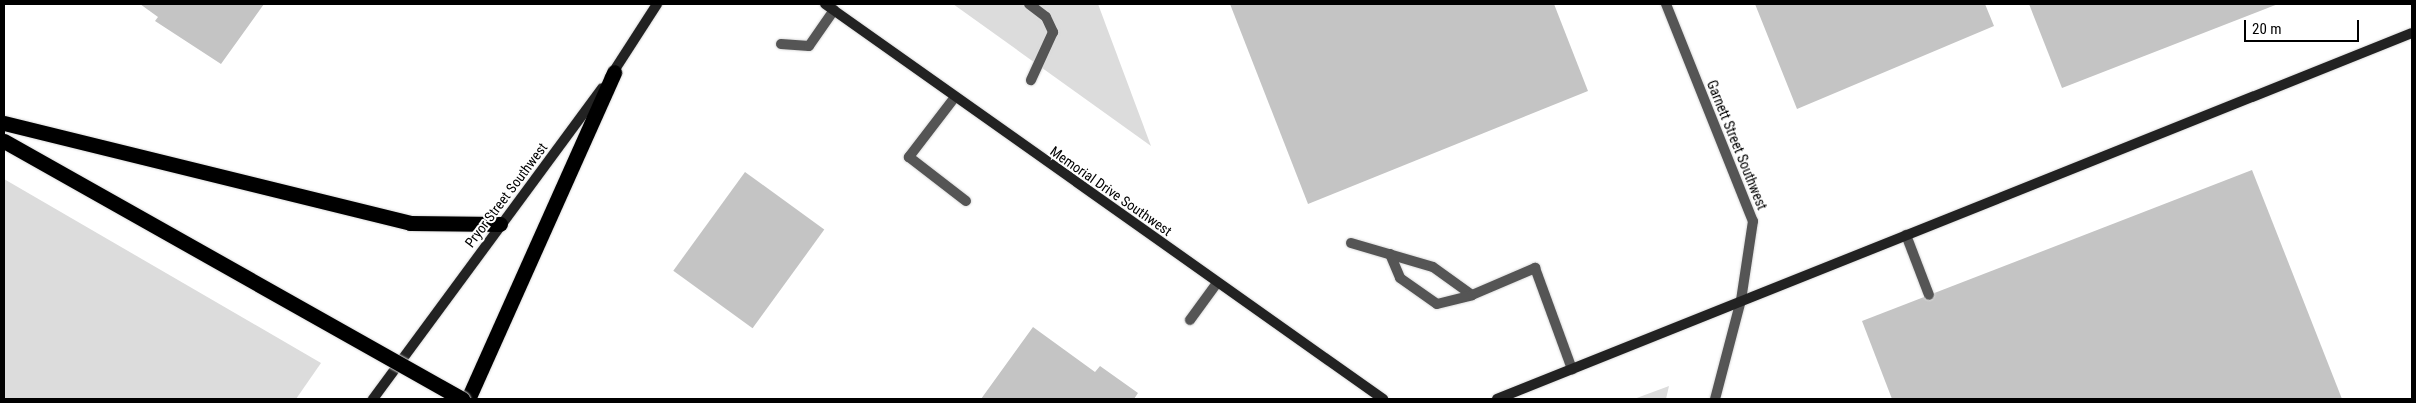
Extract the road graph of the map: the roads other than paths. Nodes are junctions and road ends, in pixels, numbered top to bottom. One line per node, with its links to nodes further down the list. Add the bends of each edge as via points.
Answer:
1 (657, 4): 8 (main road, Pryor Street Southwest)
2 (824, 4): 5 (main road, Memorial Drive Southwest)
3 (1029, 4): 9 (street, via 1046,17 1053,32)
4 (1666, 4): 21 (street, Garnett Street Southwest, via 1753,221)
5 (834, 10): 7 (street, via 809,46); 10 (main road, Memorial Drive Southwest)
6 (2412, 33): 15 (main road)
7 (781, 44)
8 (614, 72): 14 (main road, Pryor Street Southwest); 26 (highway)
9 (1031, 80)
10 (955, 97): 13 (street, via 909,157); 18 (main road, Memorial Drive Southwest)
11 (4, 123): 14 (highway, via 410,223)
12 (4, 141): 25 (highway, bridge)
13 (966, 201)
14 (500, 224): 24 (main road, Pryor Street Southwest)
15 (1906, 235): 20 (street); 21 (main road)
16 (1351, 243): 17 (street)
17 (1390, 254): 19 (street, via 1433,267); 19 (street, via 1400,278 1438,304)
18 (1217, 283): 22 (street); 27 (main road, Memorial Drive Southwest)
19 (1472, 295): 23 (street, via 1535,268)
20 (1929, 295)
21 (1741, 300): 23 (main road); 29 (street, Garnett Street Southwest)
22 (1190, 320)
23 (1572, 369): 28 (main road)
24 (373, 399)
25 (462, 399)
26 (468, 399)
27 (1383, 399)
28 (1497, 399)
29 (1715, 399)

